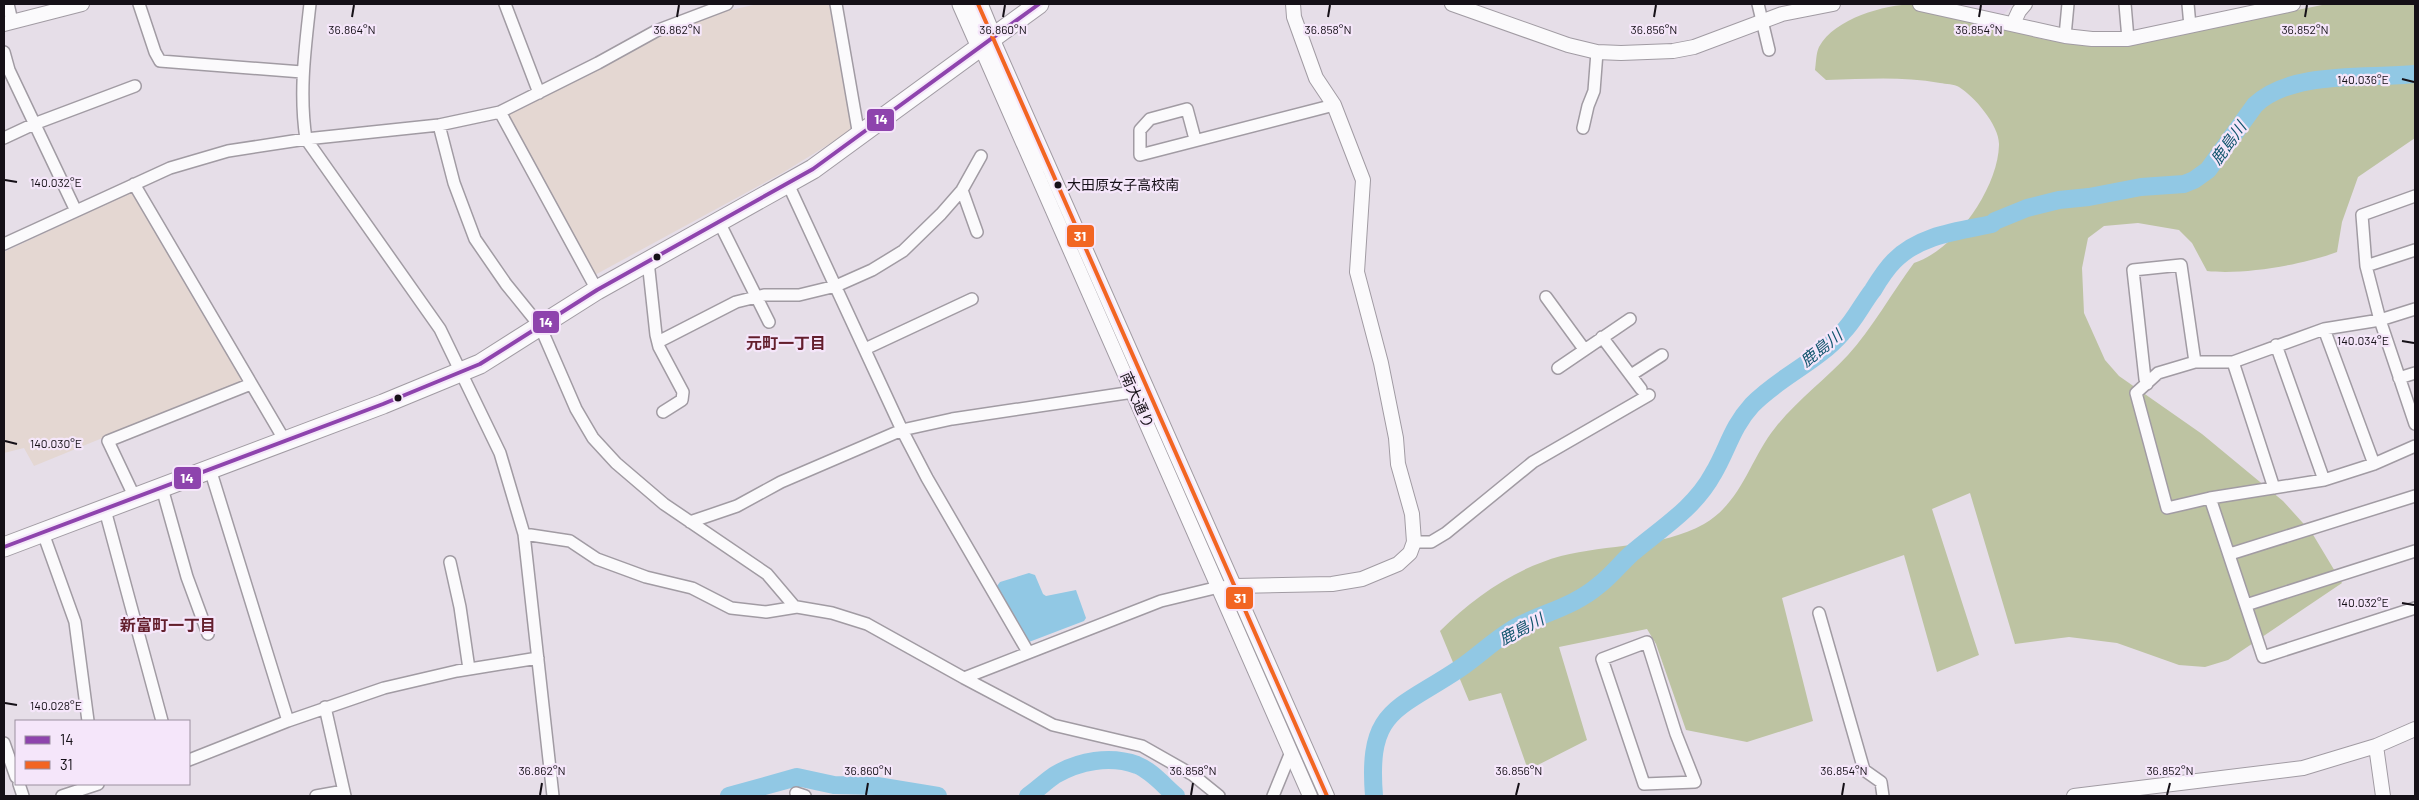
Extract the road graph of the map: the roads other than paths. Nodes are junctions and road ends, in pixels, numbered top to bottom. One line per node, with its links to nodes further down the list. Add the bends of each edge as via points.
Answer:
1 (8, 4): 23 (street)
2 (82, 4): 22 (street)
3 (139, 4): 34 (street, via 160,61)
4 (310, 4): 34 (street)
5 (505, 4): 36 (street)
6 (727, 4): 36 (street, via 656,32)
7 (836, 4): 42 (street)
8 (962, 4): 29 (highway, 南大通り)
9 (978, 4): 29 (highway, 南大通り)
10 (1039, 4): 29 (highway)
11 (1293, 4): 37 (street, via 1294,16 1316,78)
12 (1452, 4): 32 (street)
13 (1758, 4): 24 (street)
14 (1832, 4): 24 (street, via 1782,14)
15 (1920, 4): 25 (street)
16 (2025, 4): 25 (street)
17 (2068, 4): 27 (street)
18 (2125, 4): 28 (street)
19 (2188, 4): 26 (street)
20 (2293, 4): 21 (street)
21 (2273, 6): 26 (street)
22 (48, 8): 23 (street)
23 (8, 22)
24 (1762, 22): 30 (street); 32 (street, via 1674,51)
25 (2013, 24): 27 (street)
26 (2190, 26): 28 (street)
27 (2066, 36): 28 (street)
28 (2128, 39)
29 (986, 43): 42 (highway); 84 (street, 南大通り)
30 (1769, 50)
31 (4, 52): 33 (street)
32 (1597, 52): 41 (street, via 1594,91)
33 (6, 71): 39 (street)
34 (302, 72): 44 (street, via 302,115)
35 (135, 86): 39 (street)
36 (539, 93): 38 (street)
37 (1334, 106): 45 (street); 102 (street, via 1363,180 1357,272 1381,363 1398,464 1412,514)
38 (500, 112): 40 (street); 59 (street)
39 (34, 124): 43 (street); 51 (street)
40 (439, 125): 44 (street); 67 (street, via 454,183 475,239)
41 (1583, 128)
42 (859, 136): 48 (highway)
43 (4, 138)
44 (306, 139): 47 (street, via 228,151 170,168); 78 (street, via 440,329)
45 (1195, 139): 45 (street, via 1168,147 1140,155 1140,130 1150,119 1187,109)
46 (981, 156): 49 (street)
47 (134, 184): 51 (street); 82 (street)
48 (788, 184): 52 (highway); 58 (street)
49 (962, 190): 53 (street); 58 (street, via 903,251)
50 (2415, 196): 57 (street, via 2362,215)
51 (76, 211): 54 (street)
52 (719, 222): 56 (highway); 60 (street)
53 (977, 232)
54 (4, 244)
55 (2415, 250): 57 (street)
56 (648, 261): 59 (highway); 70 (street)
57 (2366, 266): 65 (street)
58 (836, 286): 60 (street, via 800,295); 72 (street)
59 (597, 290): 67 (highway)
60 (756, 297): 66 (street); 70 (street, via 736,302)
61 (1546, 298): 73 (street)
62 (972, 299): 72 (street)
63 (2415, 309): 65 (street)
64 (1630, 319): 69 (street)
65 (2380, 320): 68 (street); 81 (street)
66 (769, 322)
67 (540, 326): 78 (highway); 99 (street, via 576,409 594,438 616,463)
68 (2324, 330): 71 (street); 90 (street)
69 (1602, 337): 73 (street); 80 (street)
70 (658, 342): 85 (street, via 683,392 682,400)
71 (2276, 345): 76 (street); 92 (street)
72 (865, 349): 87 (street)
73 (1584, 349): 77 (street)
74 (1662, 355): 80 (street)
75 (2195, 362): 76 (street); 83 (street, via 2158,373); 83 (street, via 2181,264 2133,270)
76 (2233, 362): 94 (street)
77 (1558, 368)
78 (462, 373): 88 (highway); 101 (street, via 500,453)
79 (2415, 373): 81 (street)
80 (1631, 375): 102 (street, via 1645,392 1533,462 1446,533 1431,542)
81 (2399, 378): 86 (street)
82 (251, 384): 88 (street); 96 (street, via 108,441)
83 (2147, 384): 97 (street, via 2136,393 2167,508)
84 (1140, 391): 87 (street, via 952,419); 107 (street, 南大通り); 108 (street, 南大通り)
85 (663, 412)
86 (2415, 424)
87 (902, 430): 99 (street, via 780,482 737,506); 114 (street)
88 (285, 441): 91 (highway)
89 (2415, 446): 90 (street)
90 (2374, 464): 92 (street)
91 (210, 469): 93 (highway); 121 (street)
92 (2324, 480): 94 (street)
93 (162, 488): 96 (highway); 113 (street)
94 (2274, 488): 97 (street)
95 (2415, 496): 105 (street)
96 (135, 498): 98 (highway)
97 (2210, 498): 105 (street)
98 (105, 510): 100 (highway); 120 (street)
99 (690, 522): 110 (street, via 767,574)
100 (43, 533): 103 (highway); 119 (street, via 75,622)
101 (524, 534): 110 (street, via 570,542 597,559 646,577 692,588 731,608 766,612); 115 (street)
102 (1414, 542): 107 (street, via 1410,553 1398,564 1362,579 1332,584)
103 (4, 547)
104 (2415, 550): 109 (street)
105 (2230, 554): 109 (street)
106 (450, 562): 116 (street)
107 (1235, 586): 108 (street); 137 (street, 南大通り)
108 (1219, 587): 114 (street, via 1162,600); 125 (street, 南大通り)
109 (2246, 605): 111 (street, via 2263,657)
110 (795, 607): 117 (street, via 832,613 867,624)
111 (2415, 608)
112 (1819, 613): 139 (street, via 1864,770 1881,782)
113 (208, 634)
114 (1028, 652): 117 (street)
115 (538, 658): 116 (street); 133 (street)
116 (469, 669): 118 (street, via 400,684)
117 (964, 678): 134 (street, via 1052,724 1142,746 1193,775)
118 (325, 707): 121 (street); 130 (street)
119 (88, 720)
120 (162, 720)
121 (288, 721): 126 (street)
122 (2415, 729): 124 (street)
123 (4, 743): 127 (street)
124 (2376, 746): 140 (street, via 2303,768); 141 (street)
125 (1291, 752): 135 (street); 136 (street, 南大通り)
126 (190, 760)
127 (15, 774)
128 (1644, 784): 128 (street, via 1695,782 1647,642 1602,659); 138 (street)
129 (94, 785): 131 (street)
130 (345, 794): 132 (street)
131 (62, 796)
132 (316, 796)
133 (553, 796)
134 (1219, 796)
135 (1273, 796)
136 (1310, 796)
137 (1327, 796)
138 (1646, 796)
139 (1883, 796)
140 (2074, 796)
141 (2383, 796)

